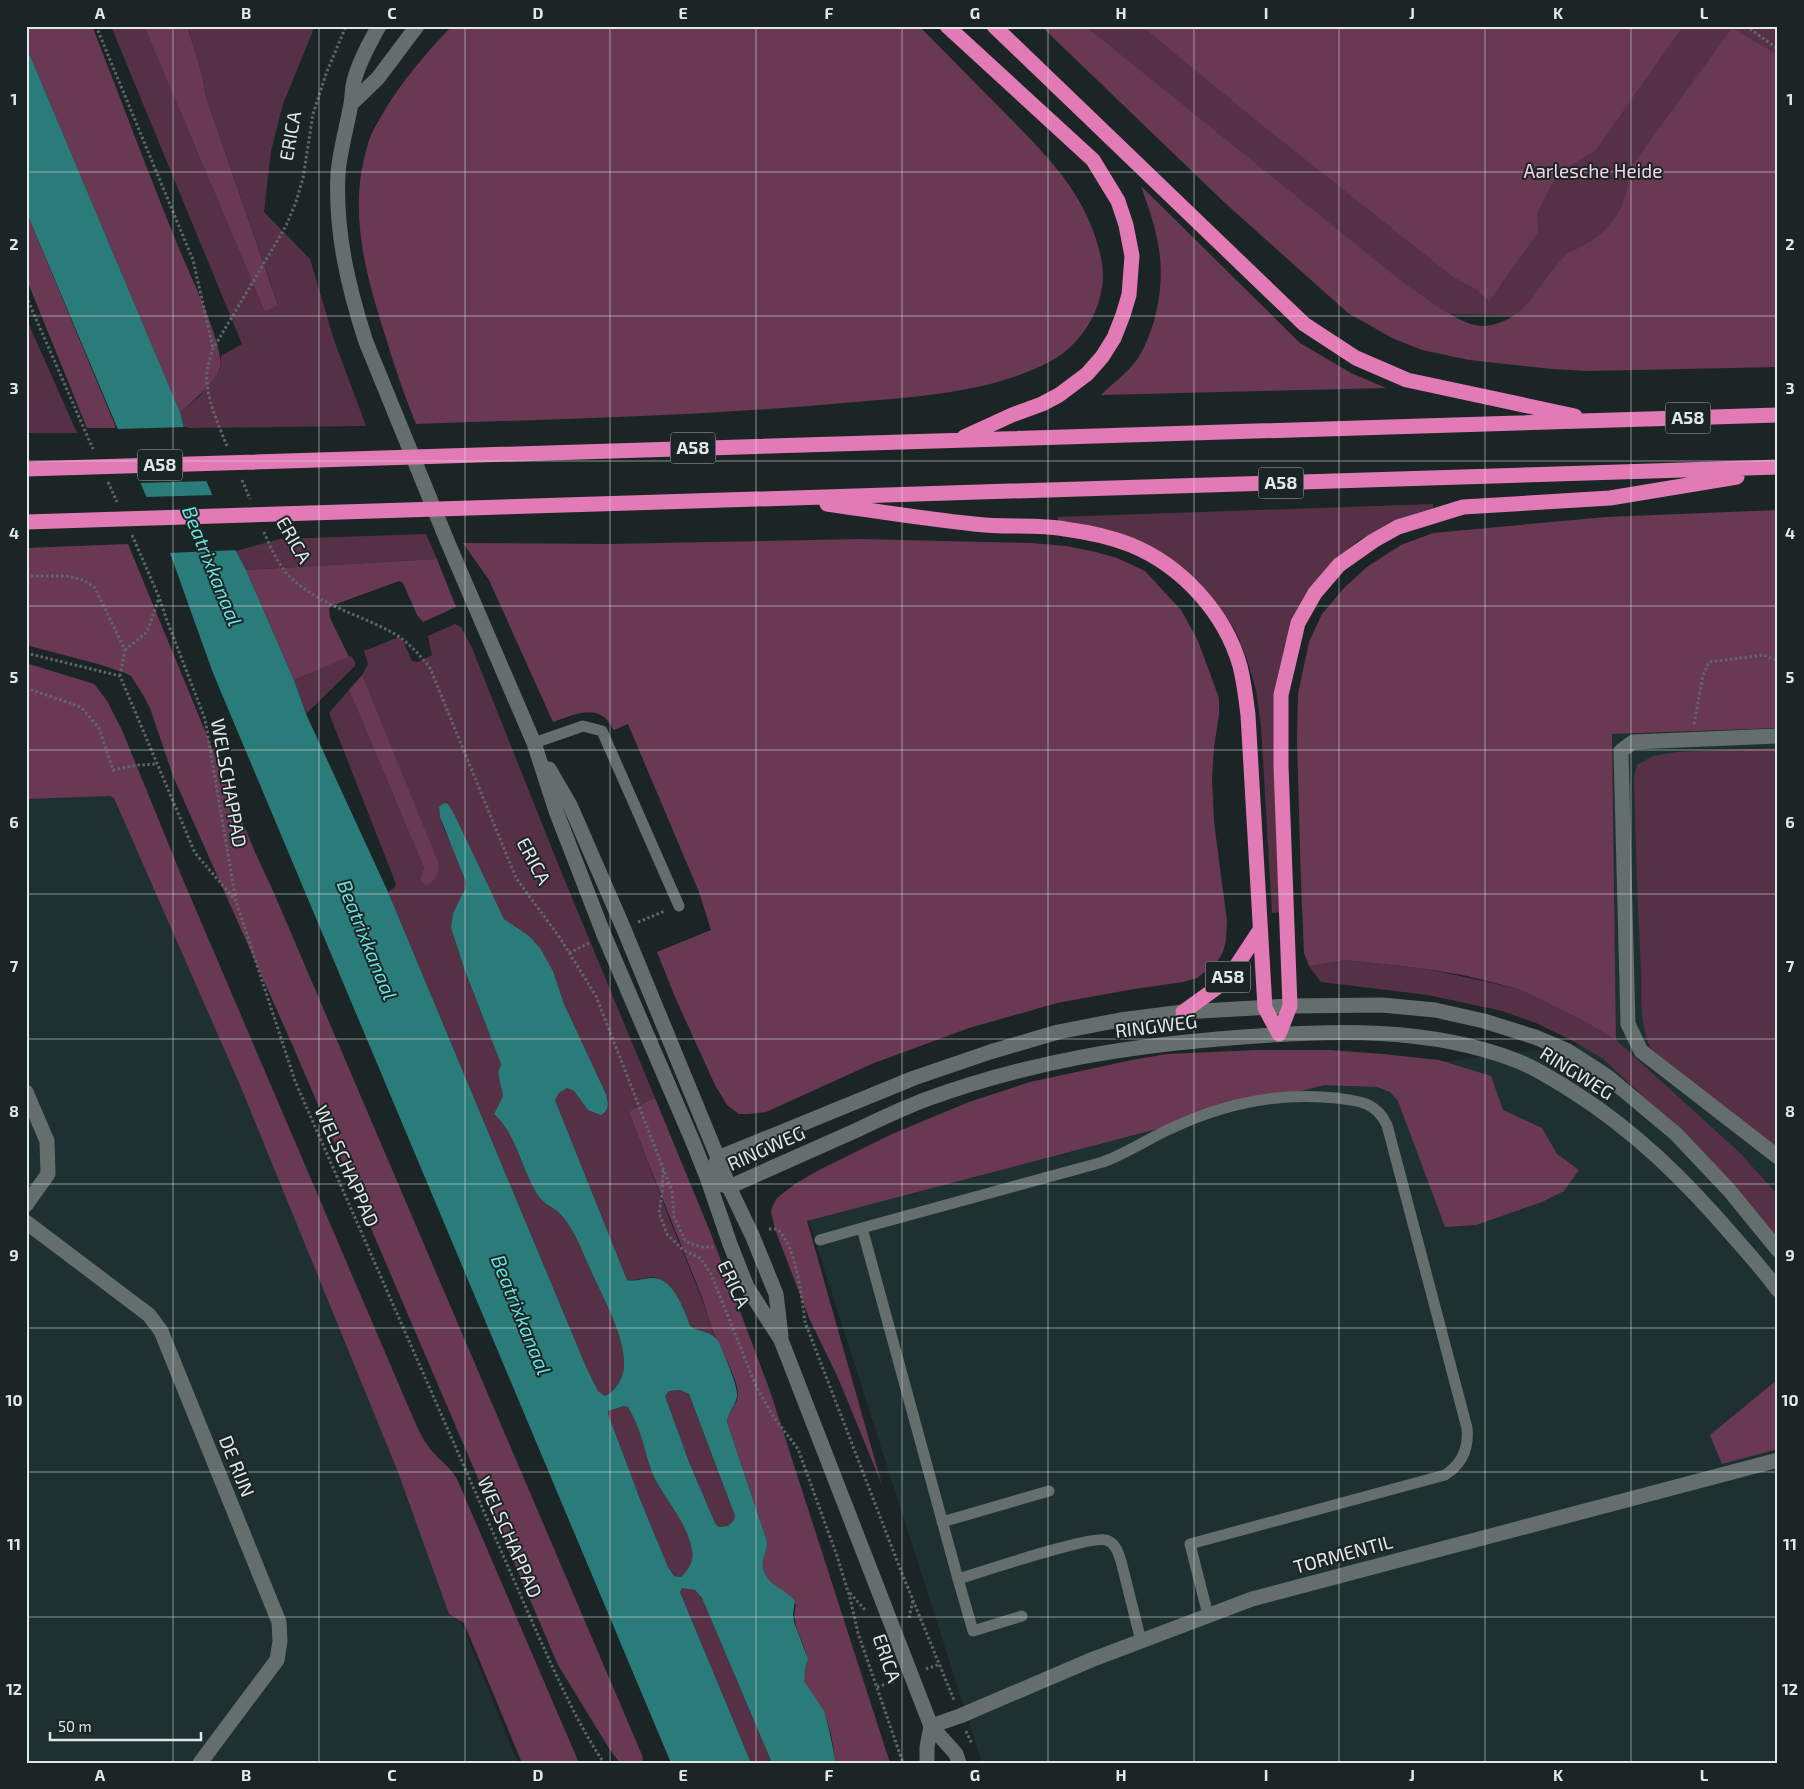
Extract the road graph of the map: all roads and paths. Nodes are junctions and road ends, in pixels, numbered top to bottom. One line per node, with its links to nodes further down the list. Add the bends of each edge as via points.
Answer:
1 (96, 26): 11 (path, via 193,260)
2 (346, 26): 11 (path, ERICA, via 314,114 296,202 286,226)
3 (379, 26): 9 (main road, ERICA, via 358,69)
4 (417, 26): 9 (main road, via 378,78)
5 (947, 26): 15 (highway, A58, via 1093,160 1118,200 1132,256 1129,294 1123,315 1114,338 1087,374 1042,404)
6 (994, 26): 14 (highway, A58, via 1304,324 1356,358 1408,380)
7 (1746, 26): 8 (path)
8 (1778, 49)
9 (352, 104): 34 (main road, ERICA, via 338,171 338,221 355,310)
10 (26, 296): 12 (path)
11 (213, 349): 16 (path, ERICA, via 207,372 208,389)
12 (77, 414)
13 (1778, 416): 14 (highway, A58)
14 (1598, 421): 15 (highway, A58)
15 (958, 440): 17 (highway, A58)
16 (230, 451)
17 (26, 469)
18 (1778, 469): 20 (highway, A58); 39 (highway, A58, via 1610,498 1463,507 1398,527 1339,565 1314,593 1298,623 1281,695)
19 (241, 478): 21 (path, ERICA)
20 (784, 498): 21 (highway, A58, via 422,510); 38 (highway, A58, via 976,525 1064,528 1089,533 1131,545 1189,583 1202,597 1232,645 1244,683)
21 (264, 511): 22 (highway, A58)
22 (26, 522)
23 (264, 532): 67 (path, ERICA, via 290,577 320,600 395,635 418,652 430,668 516,878 560,938 596,996 663,1168 659,1214 667,1234 683,1250 700,1258 711,1274 756,1386 798,1449 837,1556 858,1633)
24 (141, 554): 26 (path, WELSCHAPPAD)
25 (26, 576): 27 (path, via 67,576 84,580 94,588)
26 (160, 597): 27 (path, via 146,632); 36 (path, WELSCHAPPAD, via 205,719)
27 (125, 650): 30 (path)
28 (26, 653): 30 (path)
29 (1778, 660): 33 (path, via 1764,655 1709,662 1703,675)
30 (120, 676): 35 (path)
31 (26, 688): 35 (path, via 81,707 99,728 113,770)
32 (1778, 736): 33 (main road)
33 (1691, 740): 44 (main road, via 1633,742 1620,751 1628,1024 1641,1051)
34 (534, 743): 37 (lane, via 583,726 602,731); 45 (main road, ERICA, via 570,805); 46 (main road, ERICA, via 556,811 604,935)
35 (158, 764): 36 (path, via 195,852)
36 (236, 901): 66 (path, WELSCHAPPAD, via 295,1081 552,1666 588,1739)
37 (679, 906)
38 (1260, 930): 40 (highway, A58); 41 (highway, A58, via 1231,974)
39 (1290, 1006): 40 (main road, RINGWEG); 42 (highway, A58); 52 (main road, RINGWEG, via 1382,1004 1435,1010 1484,1021 1568,1051 1608,1077 1676,1134 1729,1190)
40 (1265, 1008): 41 (main road, RINGWEG); 42 (highway, A58)
41 (1183, 1012): 45 (main road, RINGWEG, via 1058,1032 990,1052 914,1078)
42 (1278, 1034): 47 (main road, RINGWEG, via 1137,1047 1024,1069 924,1100); 54 (main road, RINGWEG, via 1353,1033 1438,1039 1517,1060 1545,1074 1593,1105 1653,1152 1708,1207)
43 (26, 1092): 48 (main road, via 47,1141 48,1174)
44 (1778, 1157)
45 (718, 1158): 46 (main road, RINGWEG); 47 (main road, ERICA)
46 (708, 1180): 47 (main road, RINGWEG); 55 (main road, ERICA, via 747,1287)
47 (728, 1187): 55 (main road, ERICA, via 776,1294)
48 (26, 1205)
49 (26, 1222): 65 (main road, DE RIJN, via 148,1315 161,1331 279,1622 277,1660)
50 (862, 1228): 51 (lane); 58 (lane); 60 (lane, via 1104,1162 1171,1128 1250,1102 1320,1096 1355,1101 1376,1108 1382,1114 1467,1428 1466,1449 1454,1469 1445,1475 1190,1544)
51 (820, 1240)
52 (1778, 1250)
53 (795, 1267): 63 (path, via 805,1322 897,1562)
54 (1778, 1290)
55 (781, 1340): 64 (main road, ERICA)
56 (1778, 1460): 60 (main road, TORMENTIL, via 1252,1599)
57 (1050, 1491): 58 (lane)
58 (942, 1522): 59 (lane)
59 (958, 1579): 61 (lane, via 973,1631); 62 (lane, via 1077,1543 1104,1539 1117,1548)
60 (1208, 1615): 62 (main road, TORMENTIL)
61 (1022, 1616)
62 (1141, 1641): 64 (main road, TORMENTIL)
63 (940, 1664)
64 (930, 1726): 68 (main road, ERICA); 69 (main road, ERICA, via 956,1754)
65 (200, 1763)
66 (604, 1763)
67 (903, 1763)
68 (927, 1763)
69 (960, 1763)

